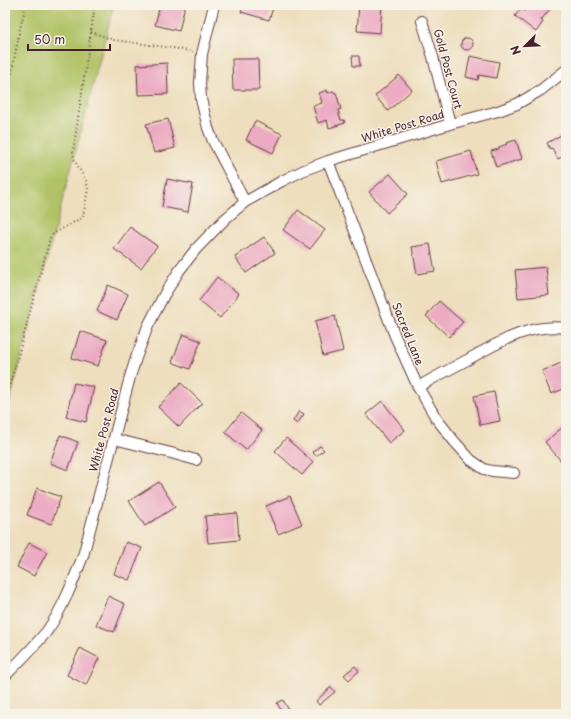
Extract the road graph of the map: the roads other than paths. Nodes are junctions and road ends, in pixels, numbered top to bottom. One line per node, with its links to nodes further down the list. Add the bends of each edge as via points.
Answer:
1 (214, 5): 6 (street, via 202,54 201,99 213,141)
2 (422, 21): 4 (street, Gold Post Court)
3 (566, 70): 4 (street, White Post Road, via 541,90 517,104)
4 (450, 124): 5 (street, White Post Road)
5 (328, 161): 6 (street, White Post Road, via 302,171); 8 (street, Sacred Lane, via 395,336)
6 (245, 202): 9 (street, White Post Road, via 196,249 164,294 136,358)
7 (566, 328): 8 (street, via 537,329 516,334)
8 (418, 387): 11 (street, Sacred Lane, via 436,418 471,460 484,469)
9 (114, 439): 10 (street); 12 (street, White Post Road, via 83,556 73,584 47,630)
10 (196, 460)
11 (514, 473)
12 (5, 676)

